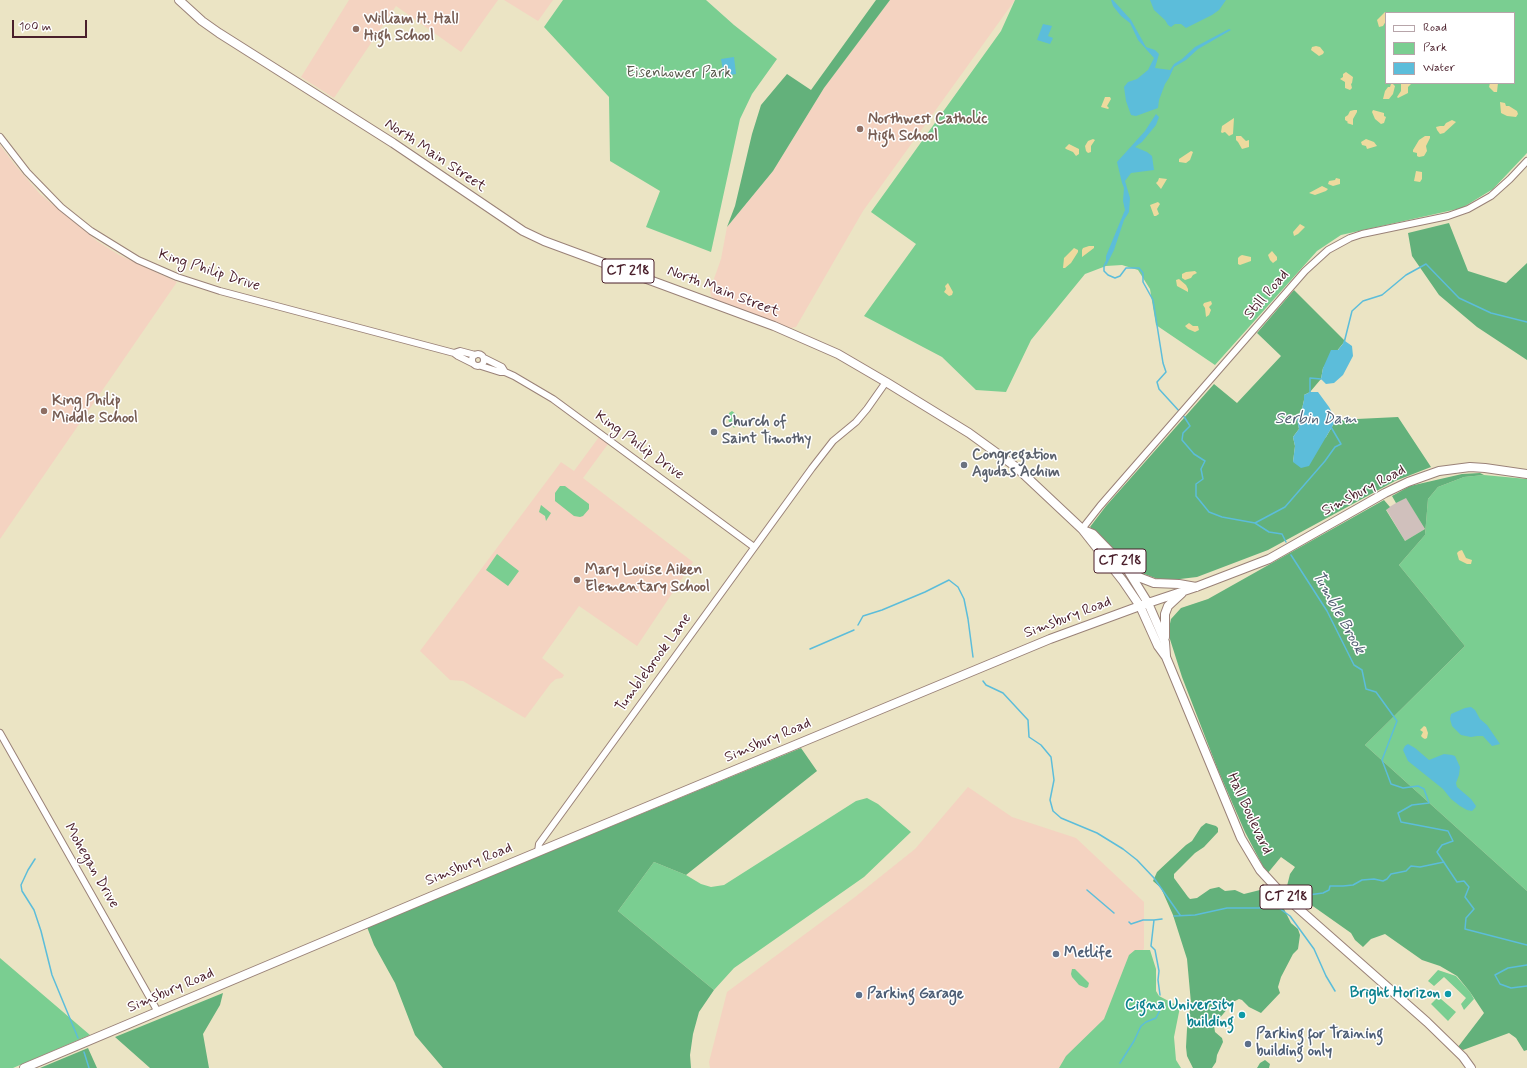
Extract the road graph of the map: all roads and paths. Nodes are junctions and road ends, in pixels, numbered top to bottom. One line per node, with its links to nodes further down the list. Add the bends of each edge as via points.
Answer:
1 (179, 0): 10 (main road, North Main Street / CT 218, via 219,33 393,143 523,231 793,334 838,354)
2 (0, 137): 4 (street, King Philip Drive, via 23,168 61,207 91,231 138,260 176,277 220,290)
3 (1527, 161): 12 (street, Still Road, via 1492,196 1468,209 1448,216 1362,234 1328,250 1305,271)
4 (454, 353): 5 (street, King Philip Drive, via 460,351); 7 (street, King Philip Drive)
5 (474, 355): 6 (street, via 479,354); 7 (street)
6 (484, 358): 8 (street); 9 (street, King Philip Drive, via 502,367)
7 (472, 363): 8 (street, via 477,367)
8 (481, 366): 9 (street, King Philip Drive)
9 (505, 372): 13 (street, King Philip Drive, via 565,407)
10 (886, 382): 12 (main road, North Main Street / CT 218, via 997,452); 13 (street, Tumblebrook Lane, via 867,410 833,441)
11 (1527, 474): 15 (main road, Simsbury Road, via 1470,467 1431,473 1385,493 1269,559)
12 (1082, 529): 14 (main road, North Main Street / CT 218, via 1093,534); 18 (main road, North Main Street / CT 218, via 1123,580)
13 (754, 547): 22 (street, Tumblebrook Lane, via 540,844)
14 (1127, 569): 15 (main road, via 1154,583); 17 (main road, North Main Street / CT 218)
15 (1196, 587): 16 (main road, Simsbury Road)
16 (1184, 591): 17 (main road, Simsbury Road); 19 (main road, via 1168,606 1164,614)
17 (1148, 603): 18 (main road, Simsbury Road); 19 (main road, Hall Boulevard / CT 218)
18 (1140, 606): 20 (main road, Hall Boulevard / CT 218, via 1158,646); 22 (main road, Simsbury Road, via 1050,639)
19 (1165, 642): 20 (main road, Hall Boulevard / CT 218)
20 (1166, 657): 25 (main road, Hall Boulevard / CT 218, via 1241,838 1260,870 1282,894 1427,1022)
21 (0, 733): 23 (street, Mohegan Drive)
22 (538, 852): 23 (main road, Simsbury Road)
23 (158, 1012): 24 (main road, Simsbury Road)
24 (24, 1068)
25 (1471, 1068)

